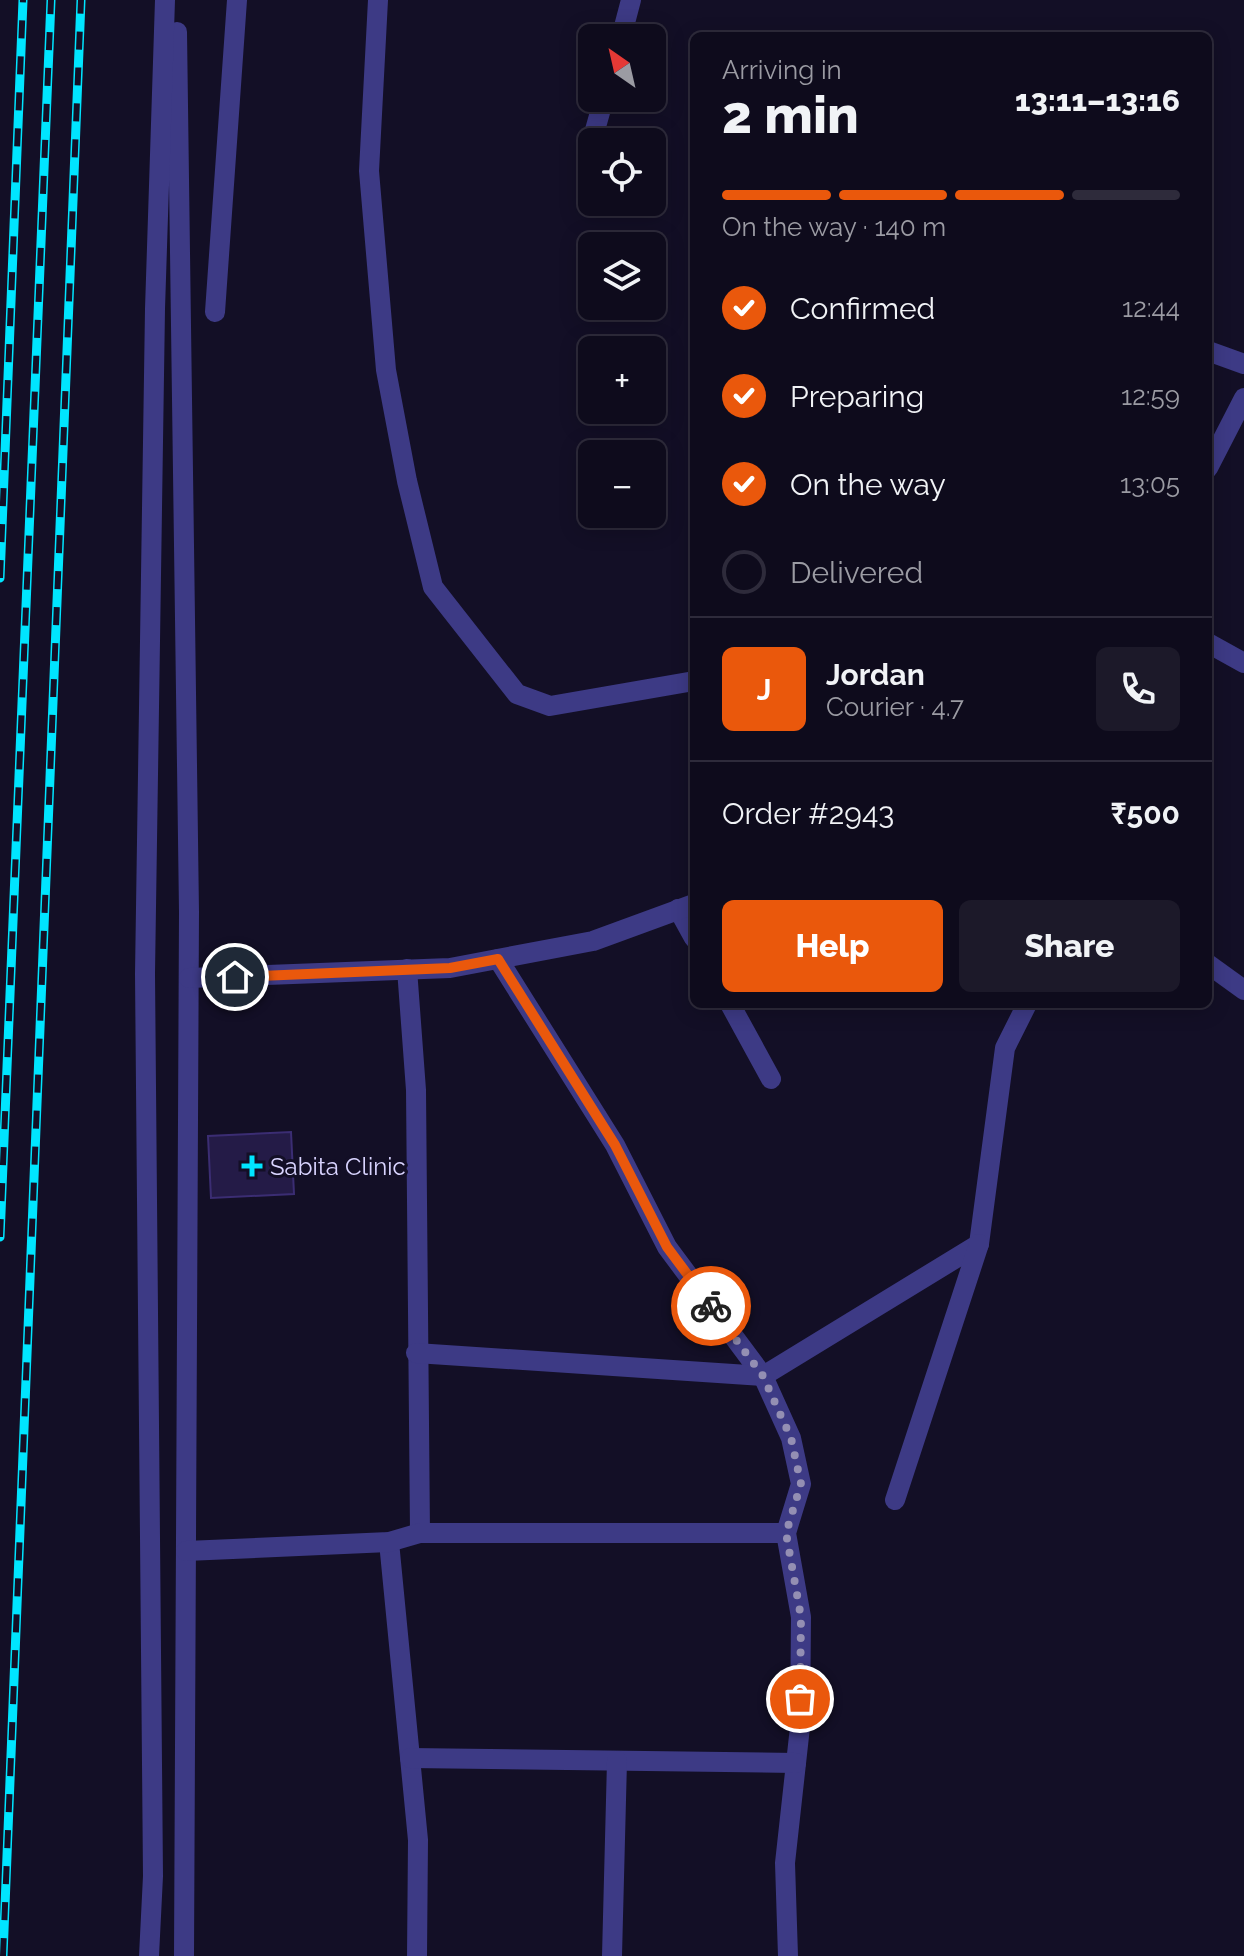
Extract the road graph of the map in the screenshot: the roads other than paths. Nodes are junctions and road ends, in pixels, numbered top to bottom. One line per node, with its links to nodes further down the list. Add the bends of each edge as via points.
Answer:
1 (165, 0): 35 (street, via 145,974 153,1876)
2 (177, 0): 19 (street)
3 (237, 0): 7 (street)
4 (378, 0): 14 (street, via 369,171 386,370 433,587 517,694 550,706)
5 (631, 0): 6 (street)
6 (625, 24)
7 (215, 312)
8 (1212, 352): 9 (street)
9 (1244, 364)
10 (1244, 398): 11 (street)
11 (1212, 460)
12 (1212, 645): 13 (street)
13 (1244, 663)
14 (690, 682)
15 (686, 906): 16 (street, via 593,941)
16 (498, 959): 18 (street); 26 (street, via 615,1145 667,1247)
17 (1212, 967): 20 (street)
18 (407, 969): 19 (street); 25 (street, via 416,1090)
19 (189, 978): 31 (street)
20 (1244, 990)
21 (732, 1008): 23 (street)
22 (1025, 1008): 24 (street, via 1005,1048)
23 (771, 1079)
24 (979, 1244): 26 (street); 27 (street)
25 (416, 1353): 26 (street); 28 (street)
26 (763, 1376): 29 (street, via 791,1438 801,1484)
27 (895, 1500)
28 (420, 1533): 29 (street); 30 (street)
29 (786, 1533): 34 (street, via 801,1617)
30 (389, 1542): 31 (street); 32 (street)
31 (186, 1551): 36 (street)
32 (410, 1758): 33 (street); 37 (street, via 418,1840)
33 (617, 1761): 34 (street); 38 (street)
34 (796, 1763): 39 (street, via 785,1863)
35 (149, 1956)
36 (184, 1956)
37 (417, 1956)
38 (612, 1956)
39 (788, 1956)

